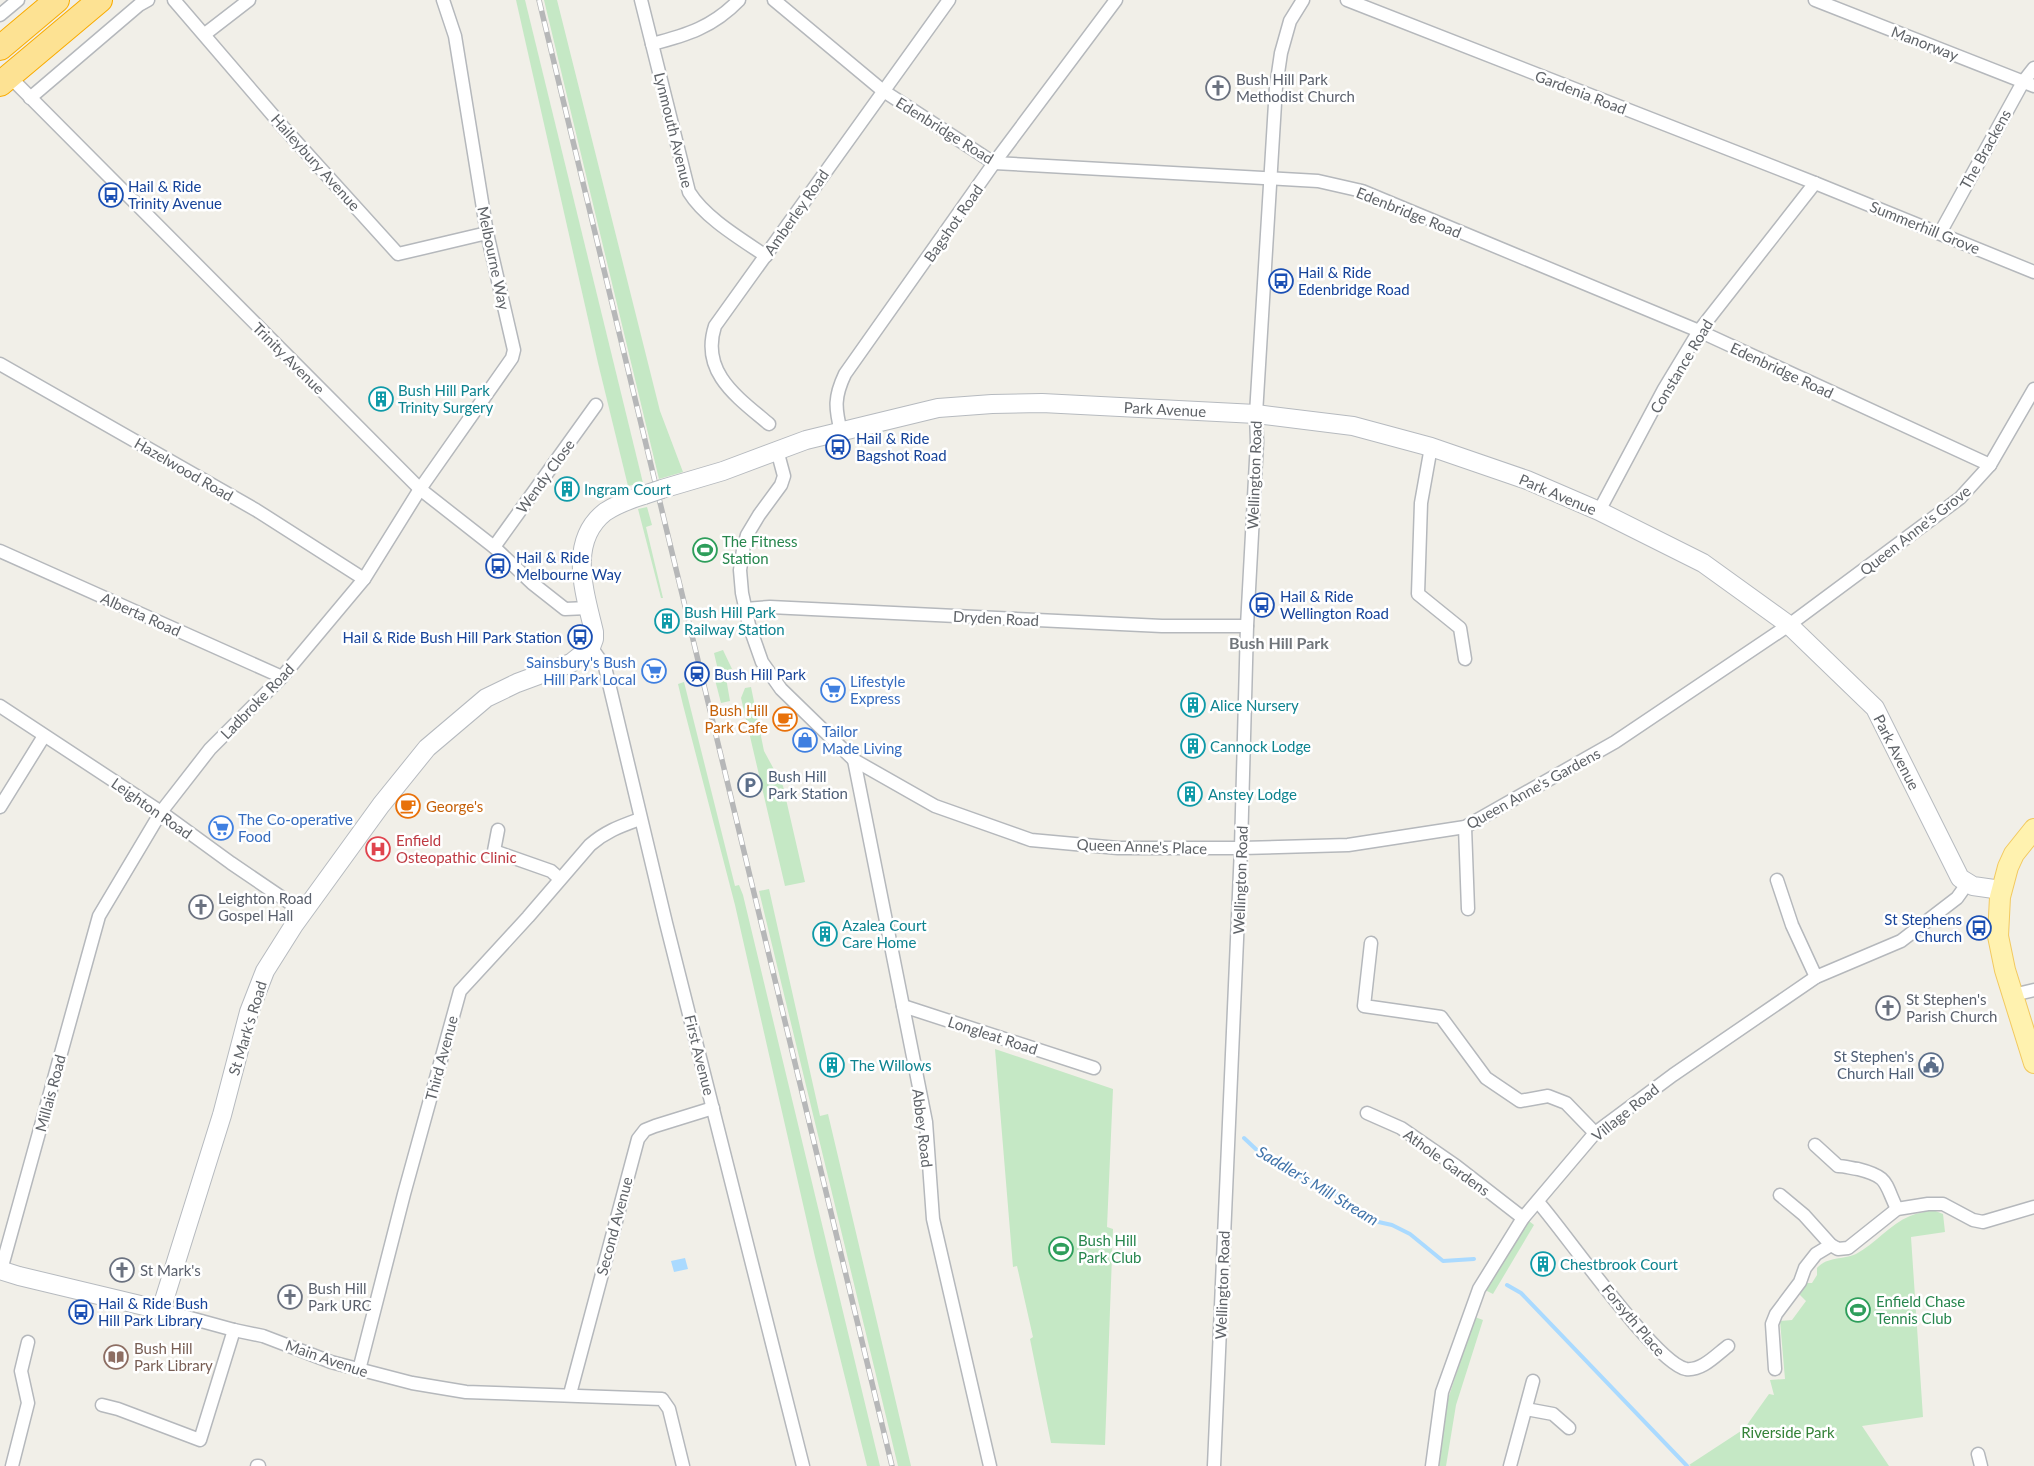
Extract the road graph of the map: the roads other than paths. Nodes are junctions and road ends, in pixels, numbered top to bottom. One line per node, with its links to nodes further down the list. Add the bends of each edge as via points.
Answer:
1 (18, 0): 17 (street)
2 (57, 0): 20 (highway)
3 (100, 0): 22 (highway)
4 (148, 0): 25 (street)
5 (174, 0): 18 (street, Haileybury Avenue)
6 (248, 0): 18 (street)
7 (443, 0): 29 (street, Melbourne Way, via 455,36)
8 (641, 0): 19 (street, Lynmouth Avenue)
9 (740, 0): 19 (street, via 726,14 691,34)
10 (774, 0): 24 (street, Edenbridge Road)
11 (948, 0): 24 (street, Amberley Road)
12 (1116, 0): 26 (street, Bagshot Road)
13 (1303, 0): 27 (street, Wellington Road, via 1290,21 1281,53)
14 (1347, 0): 28 (street, Gardenia Road)
15 (1816, 0): 16 (street, Manorway)
16 (1847, 6): 23 (street, Manorway)
17 (0, 15)
18 (205, 34): 29 (street, Haileybury Avenue, via 283,127 398,254)
19 (652, 44): 31 (street, Lynmouth Avenue, via 688,192 722,224)
20 (0, 48)
21 (2034, 68): 23 (street, The Brackens)
22 (3, 77): 25 (street, Trinity Avenue)
23 (2028, 84): 30 (street, The Brackens)
24 (882, 90): 26 (street, Edenbridge Road); 31 (street, Amberley Road)
25 (30, 98): 43 (street, Trinity Avenue)
26 (994, 163): 27 (street, Edenbridge Road); 39 (street, Bagshot Road, via 846,374 836,397 835,410)
27 (1269, 179): 33 (street, Edenbridge Road, via 1318,181 1362,191); 37 (street, Wellington Road)
28 (1816, 183): 30 (street, Summerhill Grove); 33 (street, Constance Road)
29 (488, 233): 43 (street, Melbourne Way, via 514,350 512,358)
30 (1940, 233): 32 (street, Summerhill Grove)
31 (766, 256): 38 (street, Amberley Road, via 725,309 710,339 711,356 719,375)
32 (2034, 272)
33 (1698, 332): 42 (street, Edenbridge Road); 44 (street, Constance Road)
34 (0, 364): 47 (street, Hazelwood Road, via 256,510)
35 (2034, 389): 42 (street, Queen Anne's Grove)
36 (596, 405): 45 (street, Wendy Close)
37 (1256, 414): 39 (street, Park Avenue, via 1042,403 992,404 938,408); 40 (street, Park Avenue, via 1353,426); 51 (street, Wellington Road)
38 (769, 424)
39 (841, 432): 41 (street, Park Avenue)
40 (1430, 447): 44 (street, Park Avenue, via 1527,480); 53 (street, via 1421,504 1418,594 1460,628)
41 (776, 450): 48 (street, bridge, via 723,471 644,495 605,513 585,543 581,568); 49 (street, Queen Anne's Place, via 784,476 781,485 755,521 742,550 740,570)
42 (1990, 465): 50 (street, Queen Anne's Grove, via 1960,498)
43 (420, 489): 45 (street, Trinity Avenue); 47 (street, Ladbroke Road)
44 (1599, 511): 50 (street, Park Avenue, via 1703,563)
45 (494, 547): 48 (street, Trinity Avenue, via 565,609)
46 (0, 551): 54 (street, Alberta Road)
47 (364, 580): 54 (street, Ladbroke Road)
48 (588, 608): 52 (street, via 594,632)
49 (745, 609): 51 (street, Dryden Road, via 770,607 1162,626); 57 (street, Queen Anne's Place, via 762,662 781,689)
50 (1789, 625): 61 (street, Queen Anne's Gardens, via 1615,742); 67 (street, Park Avenue, via 1875,708 1960,878)
51 (1247, 626): 64 (street, Wellington Road)
52 (591, 646): 60 (street, First Avenue, via 605,667); 70 (street, St Mark's Road, via 571,663 486,698 427,748 392,790)
53 (1465, 659)
54 (282, 677): 59 (street, Ladbroke Road, via 210,749)
55 (0, 706): 56 (street, Leighton Road)
56 (44, 736): 58 (street); 59 (street, Leighton Road)
57 (854, 760): 64 (street, Queen Anne's Place, via 935,806 1031,840 1118,848); 76 (street, Abbey Road)
58 (0, 807)
59 (161, 812): 70 (street, Leighton Road); 71 (street, Ladbroke Road)
60 (640, 819): 65 (street, Third Avenue, via 601,835); 79 (street, First Avenue)
61 (1465, 827): 64 (street, Queen Anne's Gardens, via 1348,845); 69 (street)
62 (2034, 829): 68 (main road, via 2010,860)
63 (498, 830): 65 (street, via 494,850 551,871)
64 (1241, 848): 105 (street, Wellington Road)
65 (560, 879): 95 (street, Third Avenue, via 460,991)
66 (1777, 880): 73 (street, via 1792,925)
67 (1967, 884): 68 (street); 73 (street, Village Road, via 1957,898 1901,941)
68 (2001, 890): 75 (main road, via 1999,944)
69 (1468, 909)
70 (303, 912): 90 (street, St Mark's Road, via 265,971 249,1012 222,1115)
71 (98, 916): 89 (street, Millais Road)
72 (1371, 943): 81 (street, via 1364,1006 1441,1017 1486,1078 1520,1101 1548,1096 1566,1103)
73 (1816, 977): 81 (street, Village Road)
74 (2034, 990): 75 (street)
75 (2013, 995): 78 (main road)
76 (903, 1006): 77 (street, Longleat Road); 104 (street, Abbey Road, via 926,1122 932,1218)
77 (1088, 1063)
78 (2034, 1063)
79 (713, 1108): 97 (street, Second Avenue, via 645,1130 638,1139); 103 (street, First Avenue)
80 (1367, 1112): 87 (street, Athole Gardens, via 1401,1128)
81 (1595, 1133): 84 (street, Village Road)
82 (1815, 1145): 86 (street, via 1838,1166 1872,1172 1882,1178)
83 (1780, 1195): 88 (street, via 1804,1215)
84 (1538, 1202): 87 (street, Village Road); 93 (street, Forsyth Place, via 1664,1356 1676,1365 1693,1369)
85 (2034, 1207): 86 (street, via 1983,1222 1942,1204)
86 (1897, 1209): 88 (street, via 1848,1248 1838,1249)
87 (1522, 1218): 106 (street, Village Road, via 1479,1289 1470,1311 1442,1392)
88 (1831, 1245): 94 (street, via 1816,1254 1776,1314 1772,1324)
89 (0, 1270): 90 (street, Main Avenue)
90 (161, 1310): 91 (street, Main Avenue)
91 (234, 1330): 95 (street, Main Avenue, via 263,1336); 98 (street, via 200,1440)
92 (28, 1342): 101 (street, via 21,1371 28,1403)
93 (1728, 1346)
94 (1776, 1369)
95 (359, 1370): 97 (street, Main Avenue, via 466,1392)
96 (1533, 1381): 99 (street)
97 (570, 1394): 102 (street, Main Avenue, via 662,1399 669,1409)
98 (102, 1405)
99 (1526, 1409): 100 (street, via 1553,1414); 107 (street)
100 (1569, 1428)
101 (12, 1466)
102 (683, 1466)
103 (803, 1466)
104 (990, 1466)
105 (1214, 1466)
106 (1432, 1466)
107 (1510, 1466)

